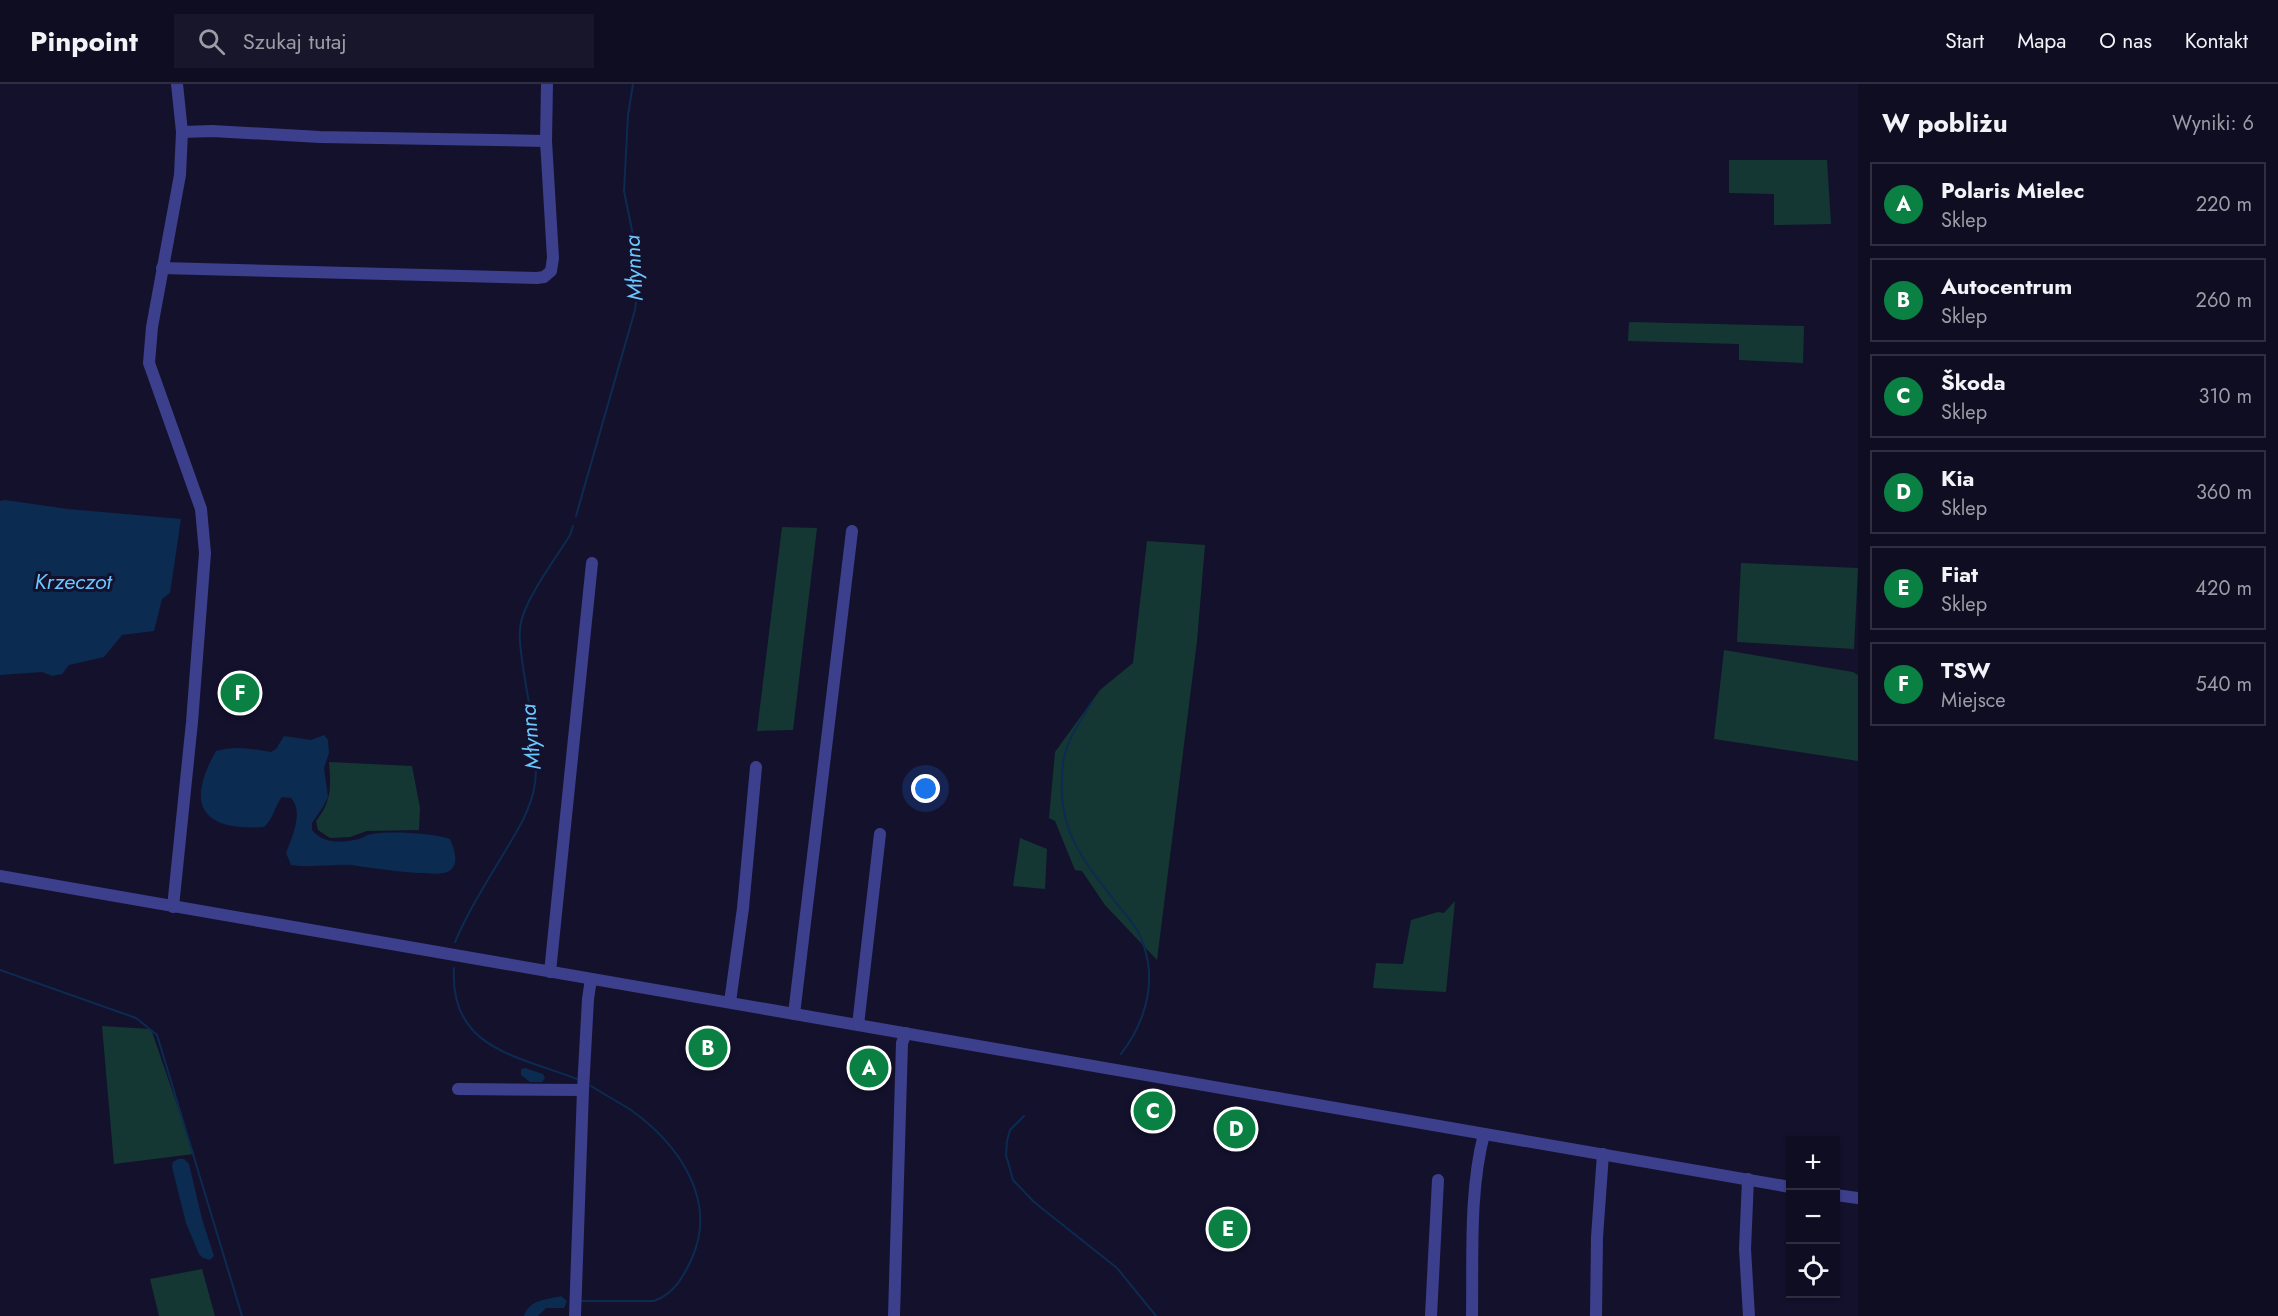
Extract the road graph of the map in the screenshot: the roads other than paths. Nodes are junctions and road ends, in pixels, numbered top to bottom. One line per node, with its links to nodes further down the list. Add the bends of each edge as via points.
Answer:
1 (177, 84): 3 (street)
2 (547, 84): 4 (street)
3 (182, 132): 4 (street); 5 (street, via 180,175)
4 (546, 141): 5 (street, via 553,258 551,271 544,277)
5 (162, 268): 11 (street, via 149,363 201,508 205,553)
6 (852, 531): 15 (street)
7 (592, 563): 12 (street)
8 (756, 767): 14 (street)
9 (880, 834): 16 (street)
10 (0, 876): 11 (street)
11 (173, 907): 12 (street)
12 (550, 972): 13 (street)
13 (591, 979): 14 (street); 19 (street)
14 (730, 1002): 15 (street)
15 (794, 1014): 16 (street)
16 (858, 1025): 17 (street)
17 (906, 1033): 20 (street); 28 (street, via 902,1042)
18 (458, 1089): 19 (street)
19 (583, 1090): 27 (street)
20 (1484, 1134): 21 (street); 30 (street, via 1476,1198)
21 (1603, 1155): 22 (street); 31 (street)
22 (1748, 1179): 24 (street); 32 (street, via 1745,1249)
23 (1438, 1180): 29 (street)
24 (1786, 1186)
25 (1840, 1196): 26 (street)
26 (1858, 1198)
27 (575, 1316)
28 (894, 1316)
29 (1431, 1316)
30 (1472, 1316)
31 (1596, 1316)
32 (1749, 1316)

